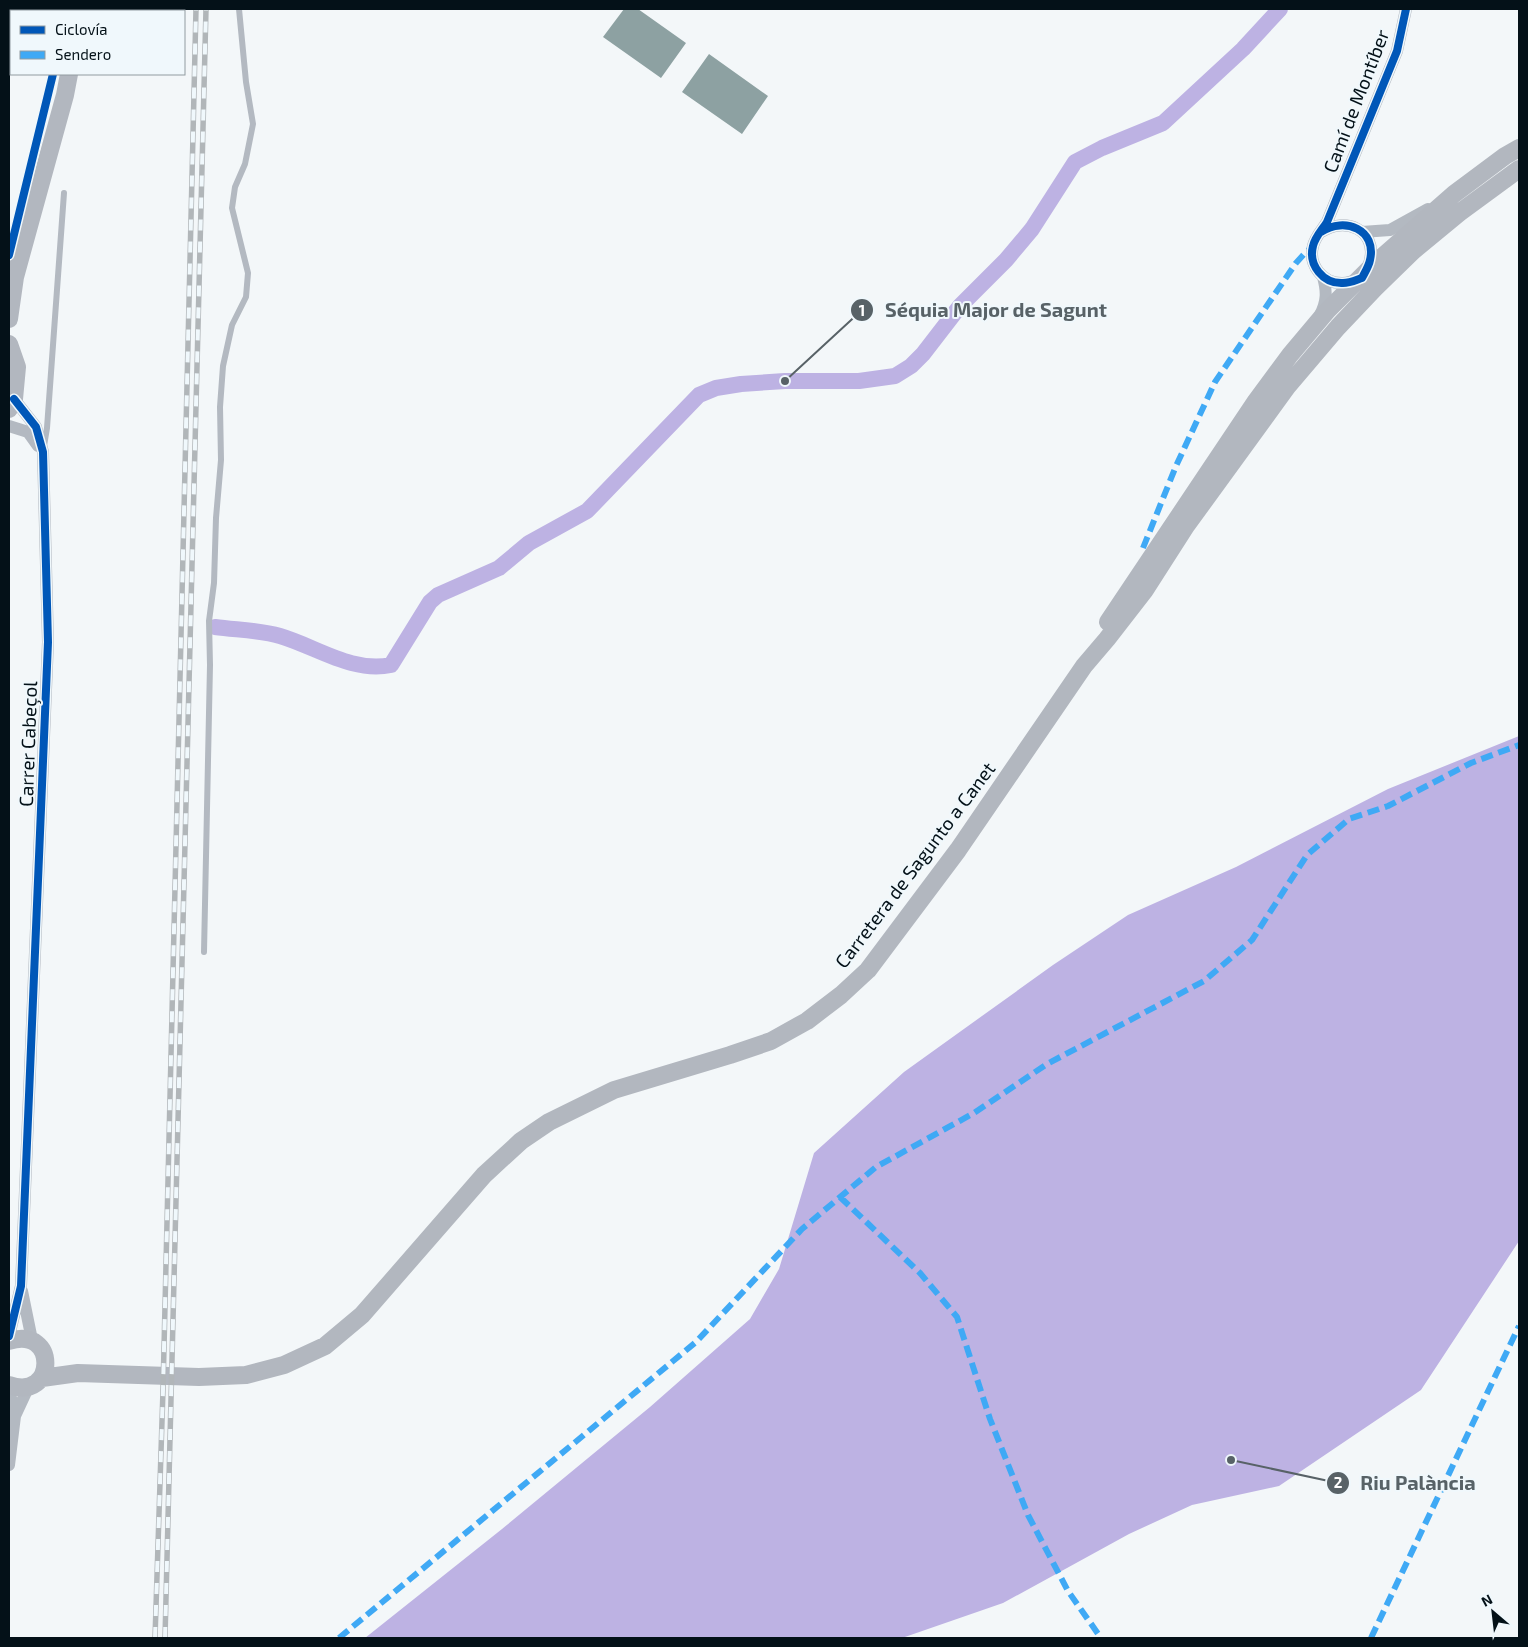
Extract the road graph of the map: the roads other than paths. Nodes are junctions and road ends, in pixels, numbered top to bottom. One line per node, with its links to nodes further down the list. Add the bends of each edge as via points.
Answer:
1 (239, 9): 24 (lane, via 253,124 232,208 248,273 246,297 232,326 223,366 222,460 209,621)
2 (1406, 9): 9 (street, Camí de Montíber, via 1397,51)
3 (69, 75): 15 (main road)
4 (1519, 148): 8 (main road)
5 (1519, 165): 14 (main road, via 1454,205 1376,273)
6 (1519, 170): 22 (main road, via 1436,232 1375,288 1287,387)
7 (64, 193): 21 (lane, via 48,428)
8 (1454, 194): 12 (street, via 1390,230); 14 (main road)
9 (1333, 204): 10 (street, via 1338,218); 11 (street, Camí de Montíber)
10 (1348, 225): 11 (street, via 1329,226); 12 (street)
11 (1321, 232): 13 (street, via 1315,240 1312,260)
12 (1362, 232): 14 (street, via 1371,251)
13 (1323, 277): 14 (street, via 1342,284); 17 (street, via 1326,299)
14 (1362, 278): 17 (main road); 22 (main road, via 1354,296 1301,358 1246,431)
15 (12, 279): 16 (main road)
16 (9, 319)
17 (1314, 326): 23 (main road, via 1278,371 1209,470 1101,632)
18 (9, 344): 19 (main road, via 17,367)
19 (11, 404): 21 (street, Carrer Cabeçol, via 36,426)
20 (9, 426): 21 (street, via 28,432)
21 (43, 452): 25 (street, Carrer Cabeçol, via 48,642)
22 (1211, 493): 23 (main road, via 1145,590)
23 (1084, 666): 30 (main road, Carretera de Sagunto a Canet, via 958,850 868,970 807,1022 730,1056 614,1090 549,1122 521,1141 484,1175 362,1315 325,1346 284,1365 246,1375 199,1377)
24 (204, 952)
25 (21, 1286): 26 (street, Carrer Cabeçol); 27 (street, Carrer Cabeçol)
26 (9, 1336)
27 (32, 1340): 28 (main road, via 19,1338); 29 (main road)
28 (9, 1341)
29 (46, 1356): 30 (main road, Carretera de Sagunto a Canet); 31 (main road, via 46,1368)
30 (78, 1373): 31 (main road, Carretera de Sagunto a Canet)
31 (35, 1383): 32 (main road, Carretera de Sagunto a Canet, via 18,1389); 33 (street)
32 (9, 1387): 33 (street)
33 (15, 1416): 34 (street)
34 (9, 1465)

